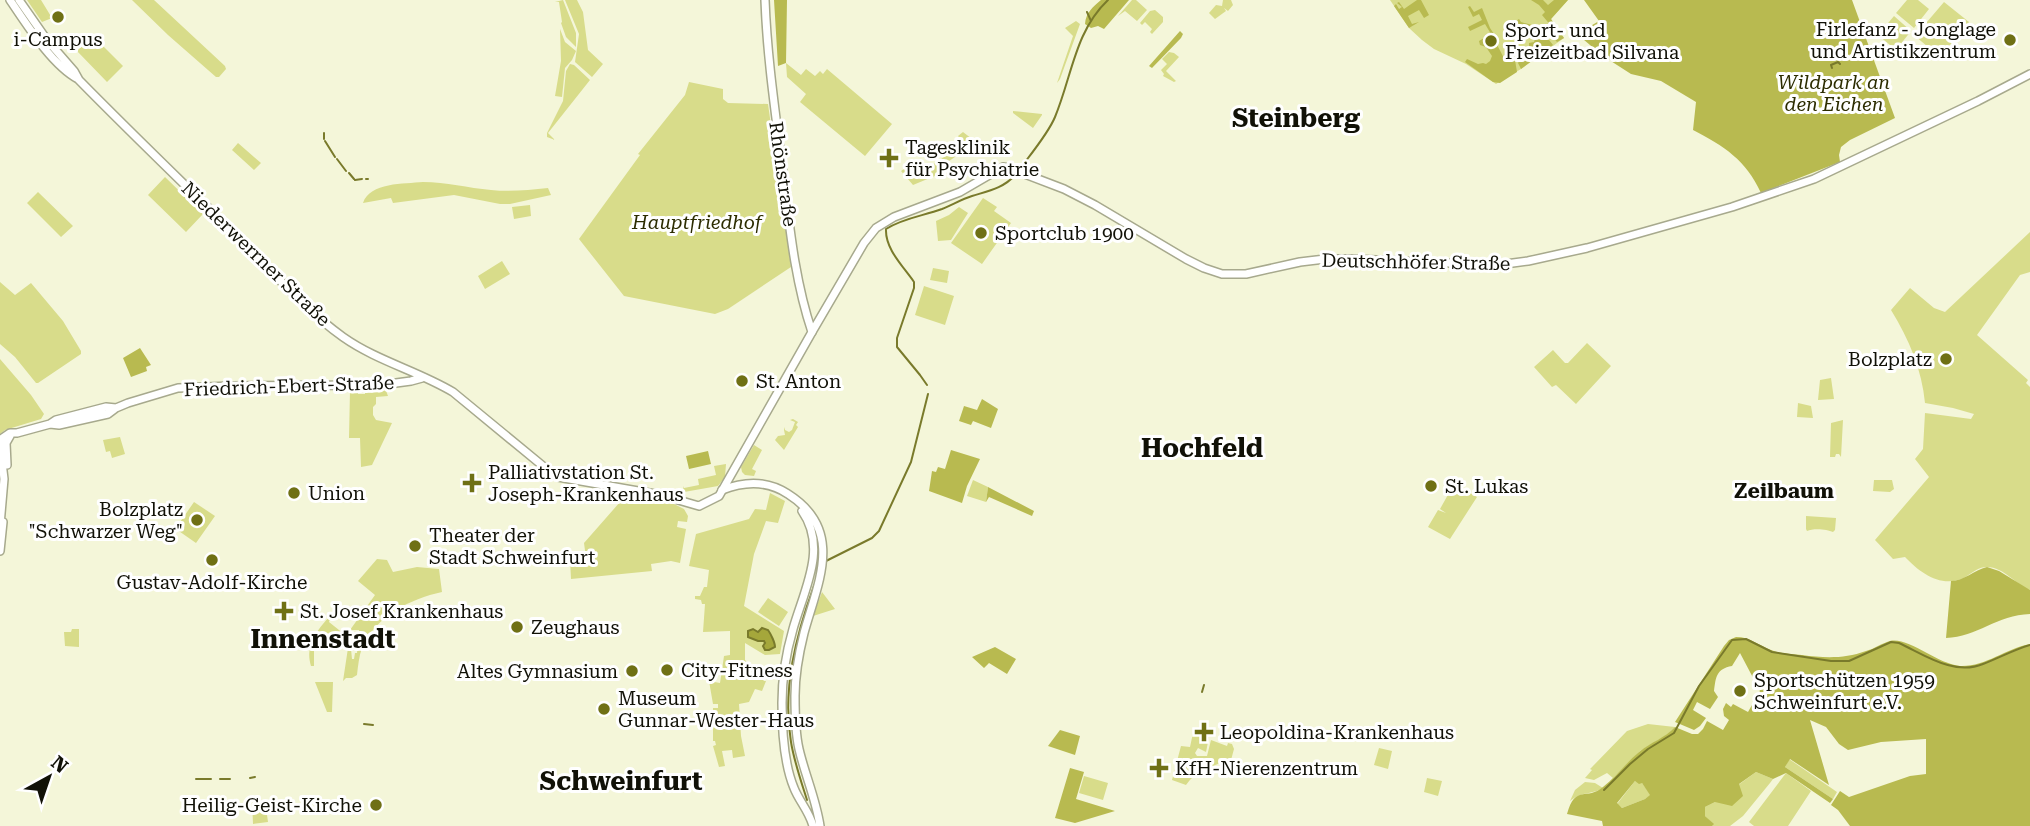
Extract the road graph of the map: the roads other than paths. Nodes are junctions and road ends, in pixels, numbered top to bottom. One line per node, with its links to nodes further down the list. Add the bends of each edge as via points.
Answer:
1 (10, 0): 5 (main road, Niederwerrner Straße, via 49,54)
2 (19, 0): 5 (main road, Niederwerrner Straße)
3 (765, 0): 6 (main road, Rhönstraße, via 786,199)
4 (2030, 74): 6 (main road, Deutschhöfer Straße, via 1835,170 1759,198 1587,248 1513,264 1352,259 1222,274 1185,259 1064,189 1000,168 953,195 879,225)
5 (79, 80): 7 (main road, Niederwerrner Straße, via 325,322 361,348)
6 (812, 332): 9 (main road, Deutschhöfer Straße)
7 (422, 378): 8 (main road, Friedrich-Ebert-Straße, via 381,385 171,389 108,414 6,434); 9 (main road, Niederwerrner Straße, via 457,395 558,477 701,506)
8 (3, 443): 10 (main road); 12 (main road, via 7,487)
9 (721, 493): 11 (main road, via 760,487 776,491 798,507)
10 (0, 525)
11 (816, 532): 13 (main road); 14 (main road, via 823,554)
12 (0, 551)
13 (810, 574): 14 (main road); 16 (main road, via 787,652 782,697 793,787)
14 (820, 578): 15 (main road, via 800,651 795,695 799,748)
15 (814, 797): 16 (main road); 17 (main road)
16 (802, 801): 17 (main road)
17 (817, 825)

